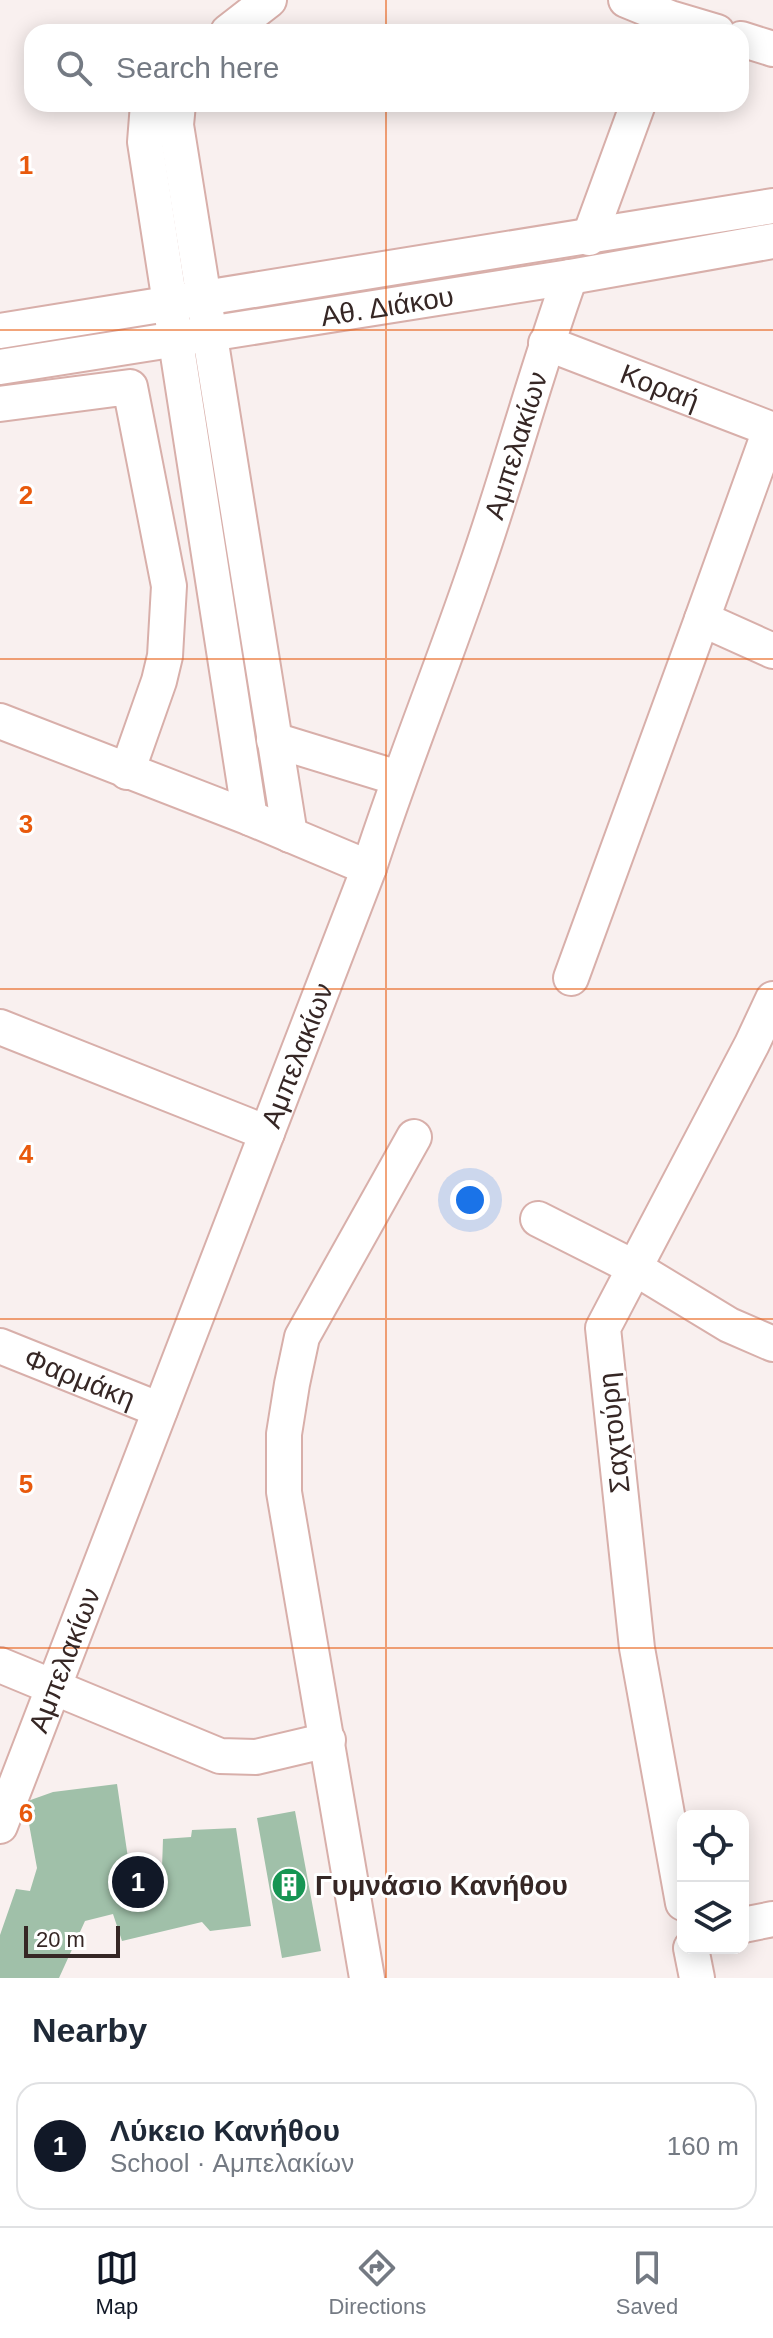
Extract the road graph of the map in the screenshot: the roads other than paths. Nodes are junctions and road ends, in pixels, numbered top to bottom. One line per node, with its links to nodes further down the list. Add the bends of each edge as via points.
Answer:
1 (269, 0): 4 (street)
2 (626, 0): 3 (street)
3 (670, 17): 5 (street)
4 (238, 24)
5 (692, 24)
6 (749, 42): 7 (street)
7 (773, 49)
8 (147, 112): 16 (street, via 145,142)
9 (177, 112): 15 (street)
10 (635, 112): 12 (street)
11 (773, 206): 12 (street, Αθ. Διάκου)
12 (589, 238): 15 (street, Αθ. Διάκου)
13 (773, 241): 14 (street, Αθ. Διάκου)
14 (570, 277): 18 (street, Αθ. Διάκου); 20 (street, Αμπελακίων)
15 (205, 299): 16 (street, Αθ. Διάκου); 18 (street)
16 (170, 304): 17 (street, Αθ. Διάκου); 19 (street)
17 (0, 331)
18 (211, 334): 19 (street, Αθ. Διάκου); 27 (street)
19 (176, 340): 21 (street, Αθ. Διάκου); 30 (street)
20 (546, 343): 23 (street, Κοραή); 29 (street, Αμπελακίων, via 475,571)
21 (0, 367)
22 (0, 404): 28 (street, via 130,387 169,586 165,656)
23 (772, 430): 24 (street)
24 (702, 619): 25 (street); 33 (street)
25 (773, 651)
26 (0, 721): 28 (street)
27 (274, 740): 29 (street); 31 (street)
28 (127, 772): 30 (street)
29 (398, 778): 32 (street, Αμπελακίων)
30 (250, 818): 31 (street)
31 (290, 835): 32 (street)
32 (369, 868): 36 (street, Αμπελακίων)
33 (571, 978)
34 (773, 999): 39 (street, Σαχτούρη)
35 (0, 1027): 36 (street)
36 (267, 1133): 42 (street, Αμπελακίων)
37 (414, 1137): 45 (street, via 302,1337 284,1434 284,1492)
38 (538, 1219): 39 (street)
39 (635, 1268): 40 (street, via 729,1325); 47 (street, Σαχτούρη, via 603,1328 637,1648)
40 (773, 1344)
41 (0, 1346): 42 (street, Φαρμάκη)
42 (160, 1410): 44 (street, Αμπελακίων)
43 (0, 1665): 44 (street)
44 (53, 1688): 45 (street, via 220,1756 256,1757); 46 (street, Αμπελακίων)
45 (328, 1740): 51 (street)
46 (0, 1824)
47 (679, 1882)
48 (773, 1919): 49 (street)
49 (749, 1924)
50 (692, 1954): 52 (street)
51 (367, 1978)
52 (697, 1978)

